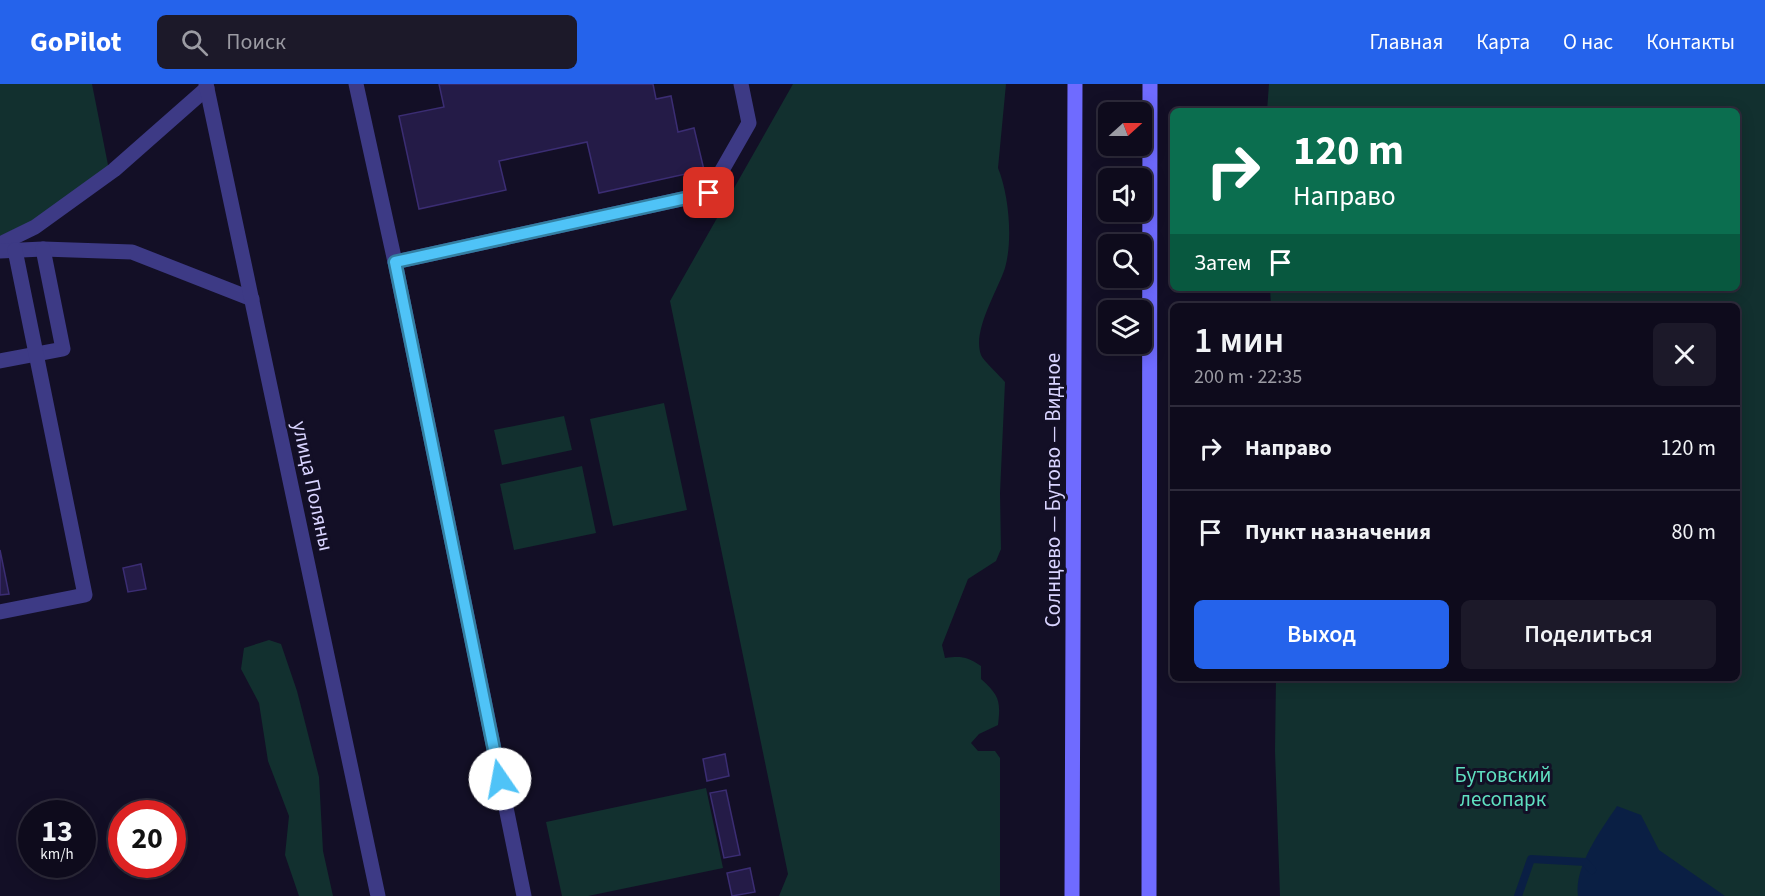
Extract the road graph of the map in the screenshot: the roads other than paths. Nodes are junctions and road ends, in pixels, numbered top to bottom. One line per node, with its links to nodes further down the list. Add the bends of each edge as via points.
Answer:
1 (356, 84): 9 (street)
2 (741, 84): 9 (street, via 749,123 709,193)
3 (1075, 84): 16 (main road, Солнцево — Бутово — Видное)
4 (1150, 84): 17 (main road)
5 (207, 86): 6 (street, via 114,170 35,227); 10 (street, улица Поляны)
6 (0, 244)
7 (42, 249): 8 (street); 10 (street, via 132,252); 11 (street, via 63,349)
8 (8, 250): 11 (street)
9 (395, 262): 15 (street)
10 (252, 299): 14 (street, улица Поляны)
11 (36, 354): 12 (street); 13 (street, via 85,595)
12 (0, 361)
13 (0, 612)
14 (378, 896)
15 (524, 896)
16 (1072, 896)
17 (1149, 896)

